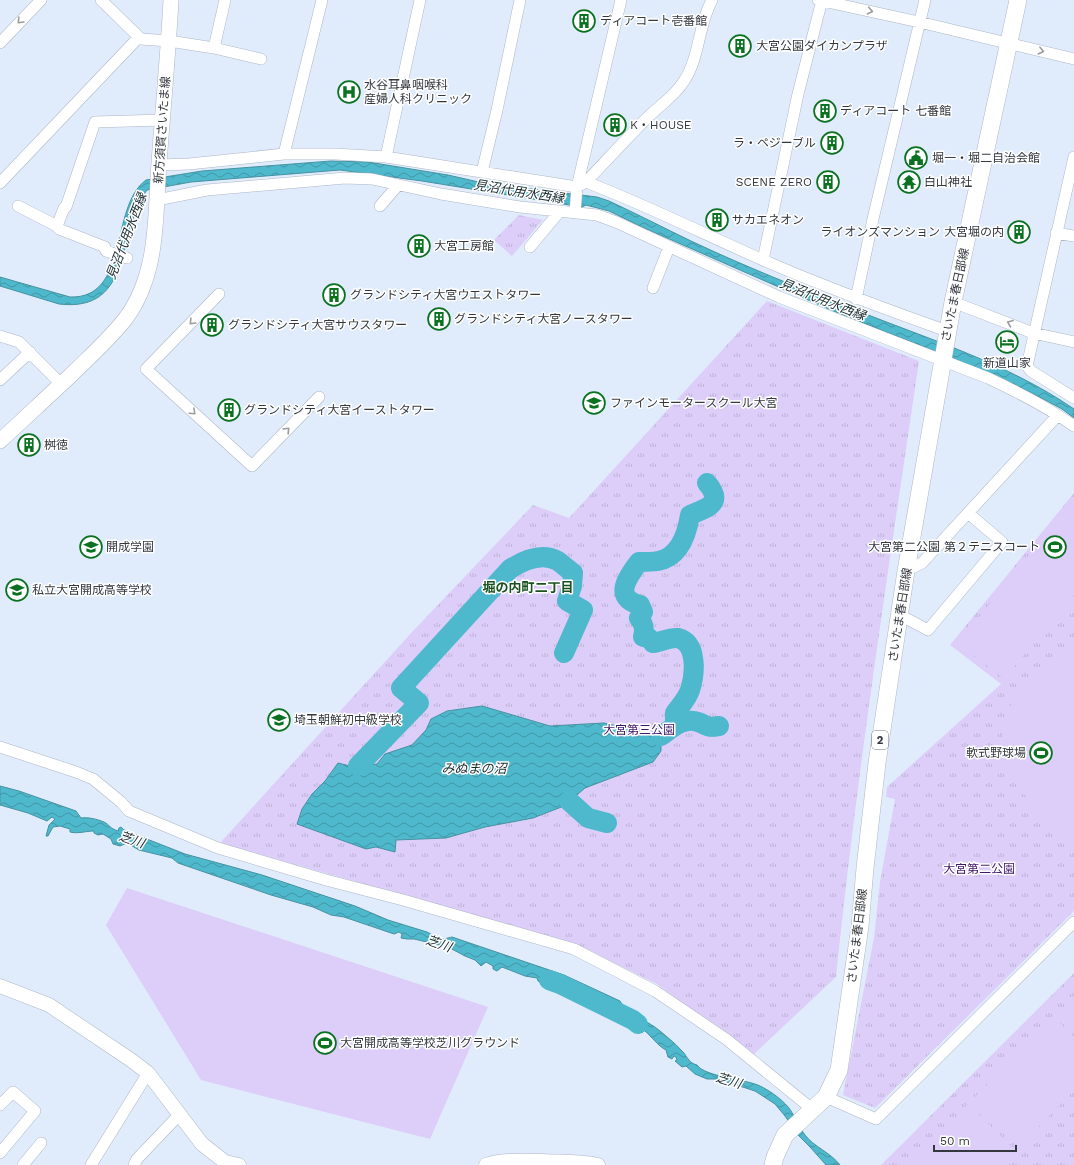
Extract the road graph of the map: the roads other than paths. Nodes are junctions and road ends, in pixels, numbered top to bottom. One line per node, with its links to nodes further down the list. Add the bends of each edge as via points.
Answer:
1 (41, 0): 16 (street, one-way to 16)
2 (101, 0): 14 (street)
3 (172, 0): 15 (main road, 新方須賀さいたま線)
4 (225, 0): 18 (street)
5 (322, 0): 22 (street)
6 (420, 0): 23 (street)
7 (520, 0): 26 (street)
8 (621, 0): 28 (street)
9 (712, 0): 28 (street, via 684,81)
10 (820, 0): 13 (street, one-way to 13); 41 (street)
11 (924, 0): 13 (street)
12 (1018, 0): 17 (main road, さいたま春日部線 / 2)
13 (920, 22): 17 (street); 44 (street)
14 (139, 37): 15 (street); 27 (street)
15 (169, 41): 18 (street); 21 (main road, 新方須賀さいたま線)
16 (0, 43)
17 (1008, 43): 20 (street, one-way to 20); 45 (main road, さいたま春日部線 / 2)
18 (214, 48): 19 (street)
19 (261, 59)
20 (1074, 59)
21 (163, 120): 25 (main road, 新方須賀さいたま線); 35 (street, via 95,122)
22 (284, 154): 23 (street); 25 (street)
23 (386, 157): 26 (street)
24 (1074, 157): 36 (street)
25 (159, 168): 30 (main road, 新方須賀さいたま線)
26 (482, 172): 28 (street)
27 (0, 183)
28 (582, 184): 34 (street); 41 (street, via 618,195)
29 (398, 185): 30 (street, via 372,179 346,178); 32 (street); 33 (street, via 520,207)
30 (157, 196): 53 (main road, 新方須賀さいたま線, via 151,259 137,300 109,338)
31 (18, 206): 35 (street)
32 (380, 206)
33 (560, 211): 34 (street); 38 (street)
34 (575, 213): 39 (street, via 597,215)
35 (57, 226): 40 (street, via 104,247 106,251)
36 (1056, 233): 37 (street); 46 (street)
37 (1074, 236)
38 (530, 247)
39 (669, 247): 42 (street); 51 (street, via 779,297)
40 (126, 258)
41 (763, 260): 44 (street)
42 (652, 288)
43 (219, 294): 54 (street, one-way to 54, via 146,369 252,466)
44 (856, 298): 47 (street)
45 (953, 302): 46 (street, one-way to 45); 47 (main road, さいたま春日部線 / 2)
46 (1033, 333): 49 (street); 55 (street, via 1027,366)
47 (946, 334): 51 (main road, さいたま春日部線 / 2)
48 (0, 336): 50 (street, via 20,342)
49 (1074, 342)
50 (30, 352): 52 (street); 53 (street)
51 (942, 359): 56 (street, via 1020,393); 60 (main road, さいたま春日部線 / 2)
52 (0, 380)
53 (61, 384): 58 (main road, 新方須賀さいたま線)
54 (319, 397)
55 (1074, 398)
56 (1058, 414): 57 (street); 59 (street)
57 (1074, 426)
58 (0, 441)
59 (968, 513): 60 (street, via 922,563); 61 (street, via 1002,542 928,630)
60 (906, 572): 61 (main road, さいたま春日部線 / 2)
61 (900, 615): 66 (main road, さいたま春日部線 / 2, via 877,764 860,926 839,1070)
62 (0, 747): 68 (street, via 93,779 129,811 218,848 574,949 655,990 731,1042)
63 (1074, 922): 66 (street, via 876,1119)
64 (0, 986): 65 (street, via 49,1005)
65 (148, 1073): 69 (street); 75 (street)
66 (826, 1097): 68 (main road, さいたま春日部線 / 2)
67 (0, 1105): 71 (street, via 13,1092 35,1111)
68 (810, 1111): 79 (main road, さいたま春日部線 / 2, via 785,1135)
69 (179, 1116): 73 (street, via 202,1144); 76 (street)
70 (41, 1143): 74 (street)
71 (0, 1153)
72 (567, 1163): 77 (street, via 496,1162); 78 (street, via 585,1162)
73 (229, 1164)
74 (23, 1165)
75 (91, 1165)
76 (134, 1165)
77 (486, 1165)
78 (598, 1165)
79 (773, 1165)

